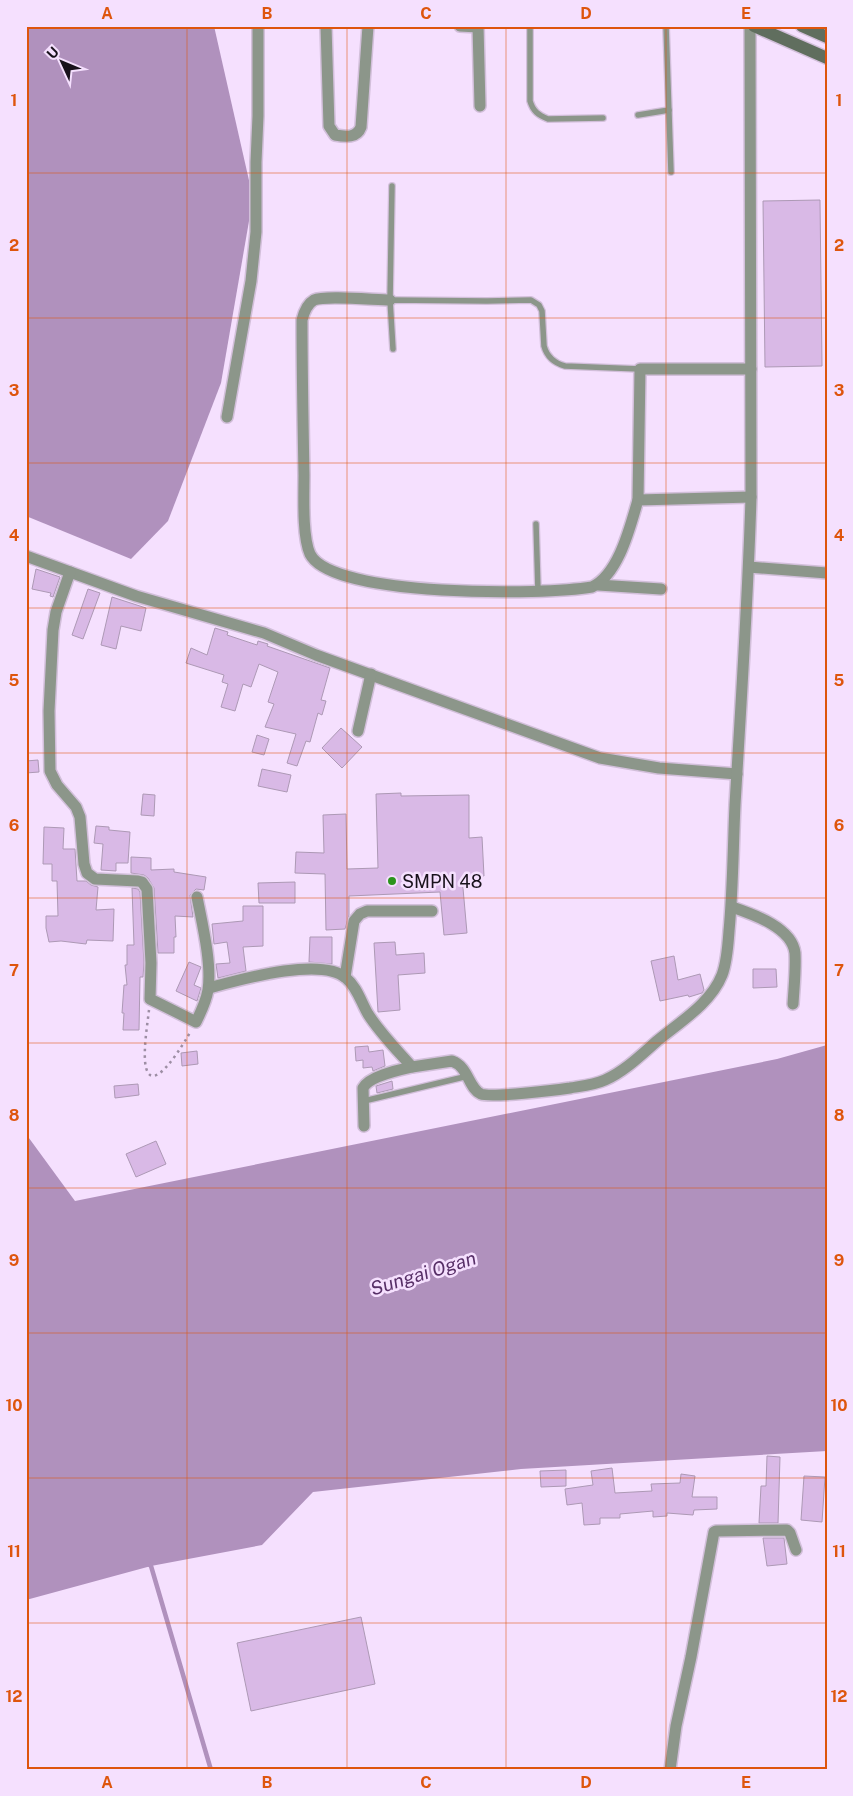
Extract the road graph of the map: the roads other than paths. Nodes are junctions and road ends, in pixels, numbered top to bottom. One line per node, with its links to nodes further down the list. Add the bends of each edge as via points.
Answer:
1 (258, 26): 23 (street, via 256,232 251,281)
2 (326, 26): 3 (street, via 329,126 335,135 353,136 361,126)
3 (368, 26)
4 (460, 26): 10 (street)
5 (530, 26): 16 (lane, via 530,101 533,110 548,119)
6 (666, 26): 14 (lane)
7 (750, 26): 21 (street)
8 (754, 26): 12 (street)
9 (802, 26): 11 (street)
10 (478, 27): 13 (street)
11 (827, 37)
12 (827, 58)
13 (480, 106)
14 (669, 110): 15 (lane); 17 (lane)
15 (638, 115)
16 (603, 118)
17 (671, 172)
18 (392, 186): 19 (lane)
19 (390, 300): 20 (lane); 22 (lane, via 531,300 540,305 545,351 553,361 565,366); 33 (street, via 316,299 309,304 302,320 304,505 310,553 329,570 364,581 439,589)
20 (393, 349)
21 (751, 368): 22 (street); 24 (street)
22 (640, 369): 25 (street)
23 (226, 417)
24 (751, 497): 25 (street); 28 (street)
25 (638, 500): 31 (street, via 621,551 609,574)
26 (536, 524): 33 (lane)
27 (26, 556): 29 (street)
28 (749, 567): 30 (street); 36 (street)
29 (70, 572): 34 (street, via 136,596 264,633); 41 (street, via 53,630 50,771 56,785 76,807 80,817 87,873 95,879 142,882 147,889 150,999 196,1022)
30 (827, 573)
31 (598, 585): 32 (street); 33 (street)
32 (661, 589)
33 (538, 591)
34 (371, 674): 35 (street); 36 (street, via 600,758 659,768)
35 (358, 731)
36 (737, 774): 38 (street)
37 (197, 897): 41 (street)
38 (732, 907): 42 (street, via 772,923 790,942 795,952); 44 (street, via 725,963 714,989 700,1006 613,1076 595,1084 547,1091 486,1094 476,1090)
39 (432, 911): 40 (street, via 367,911 360,914 354,921)
40 (345, 978): 41 (street, via 328,970 297,970); 43 (street, via 380,1030)
41 (208, 988)
42 (793, 1004)
43 (412, 1067): 44 (street, via 452,1061 460,1065); 45 (street, via 391,1072 366,1084)
44 (468, 1076): 45 (lane)
45 (364, 1101): 46 (street)
46 (364, 1126)
47 (796, 1550): 48 (street, via 787,1530 714,1532)
48 (670, 1770)

